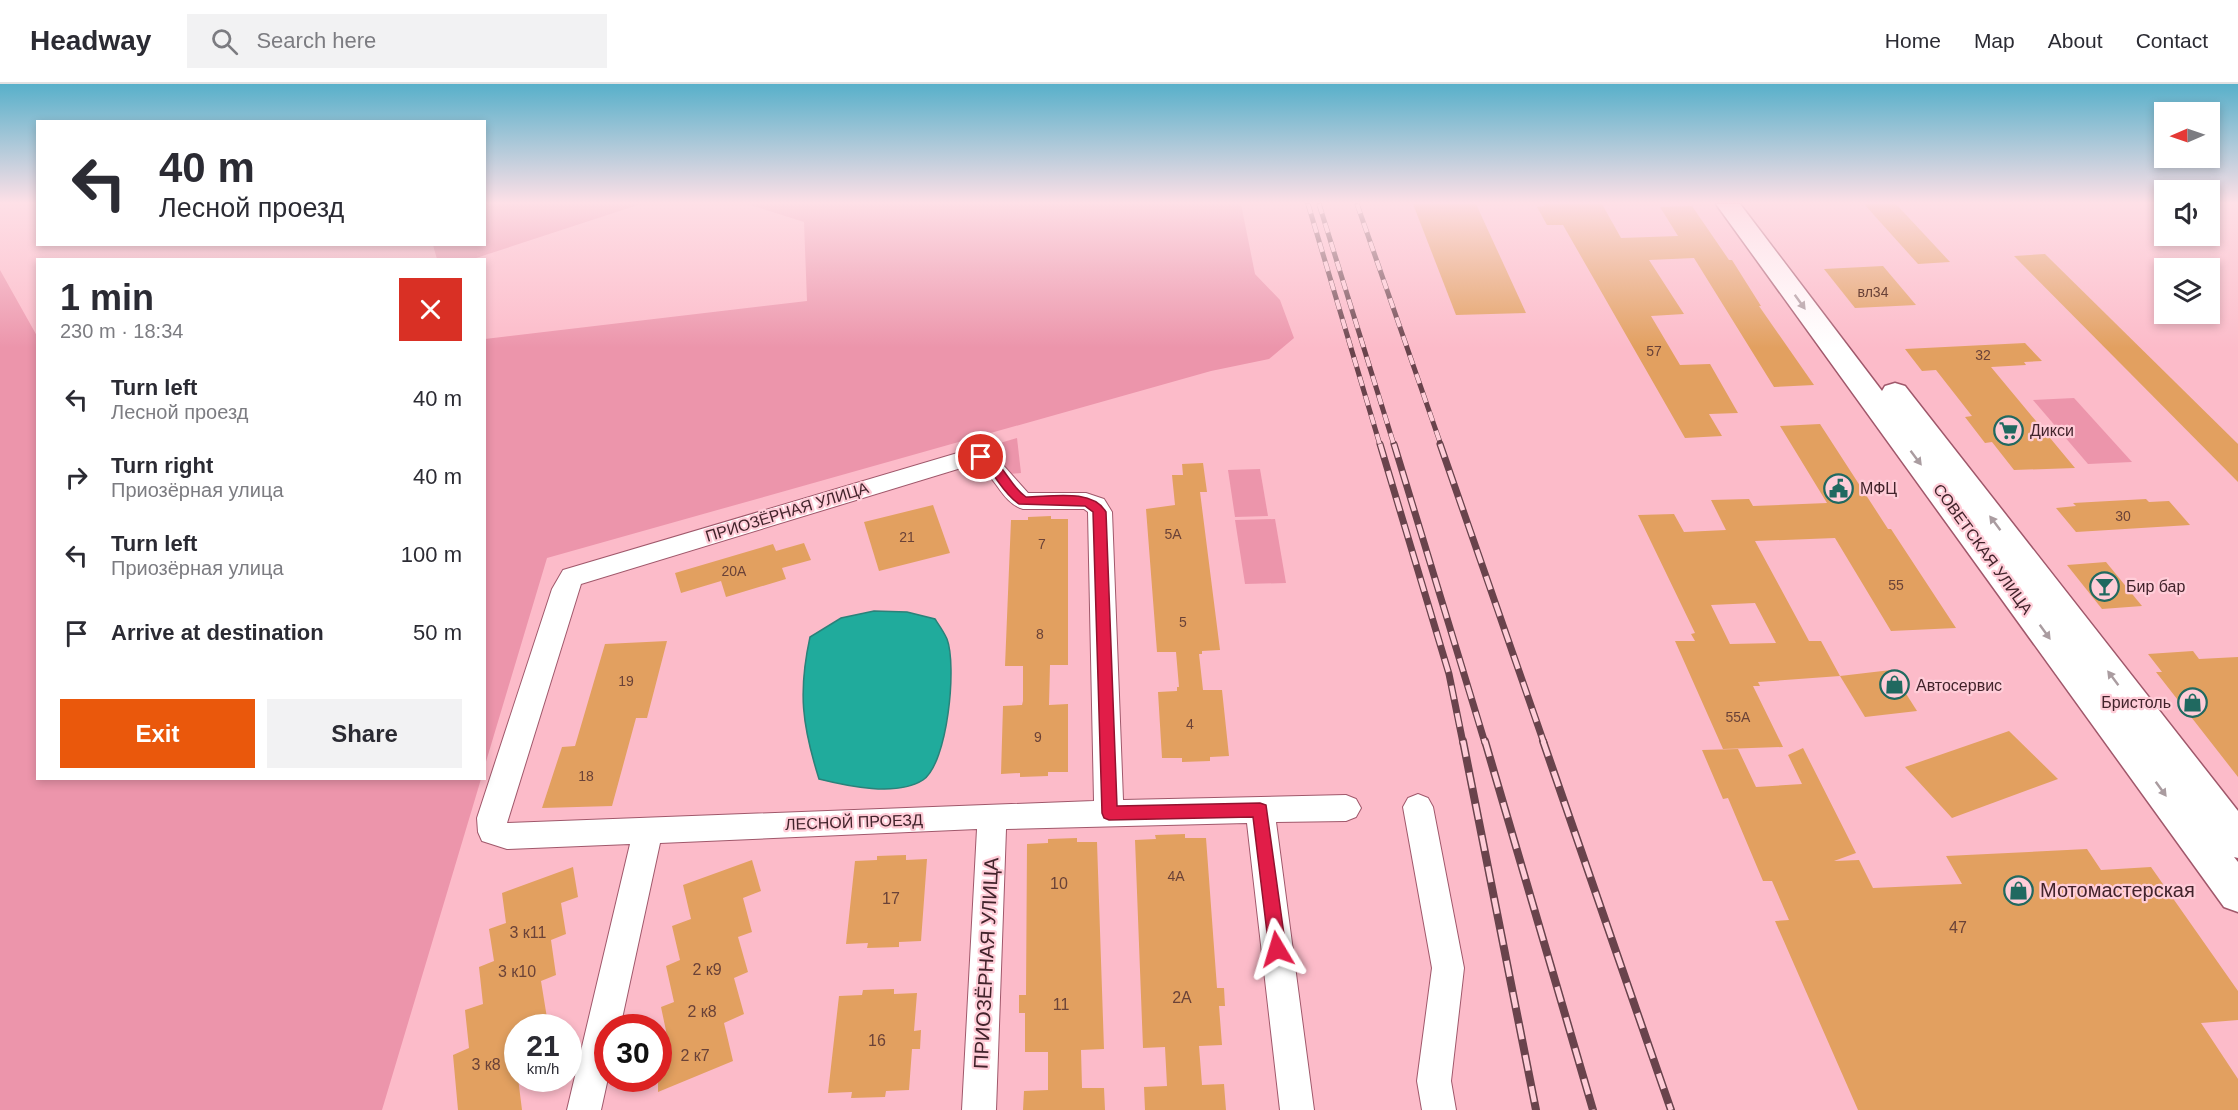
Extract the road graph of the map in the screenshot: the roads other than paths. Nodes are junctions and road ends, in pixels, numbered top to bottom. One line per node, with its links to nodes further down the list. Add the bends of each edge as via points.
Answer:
1 (1763, 252): 10 (main road, СОВЕТСКАЯ УЛИЦА, one-way to 10)
2 (1788, 252): 9 (main road, СОВЕТСКАЯ УЛИЦА, one-way to 2)
3 (1418, 807): 14 (street, via 1448,968 1434,1082)
4 (1346, 808): 5 (street, ЛЕСНОЙ ПРОЕЗД)
5 (1260, 810): 6 (street, ЛЕСНОЙ ПРОЕЗД); 13 (street)
6 (1109, 813): 7 (street, ЛЕСНОЙ ПРОЕЗД); 8 (street, ПРИОЗЁРНАЯ УЛИЦА, via 1100,512 1096,505 1086,501 1023,501 989,460 971,457 572,578 565,589 492,818 493,832 507,836)
7 (992, 816): 8 (street, ЛЕСНОЙ ПРОЕЗД); 12 (street, ПРИОЗЁРНАЯ УЛИЦА)
8 (648, 830): 11 (street)
9 (2238, 842)
10 (2238, 894)
11 (584, 1110)
12 (979, 1110)
13 (1297, 1110)
14 (1439, 1110)

